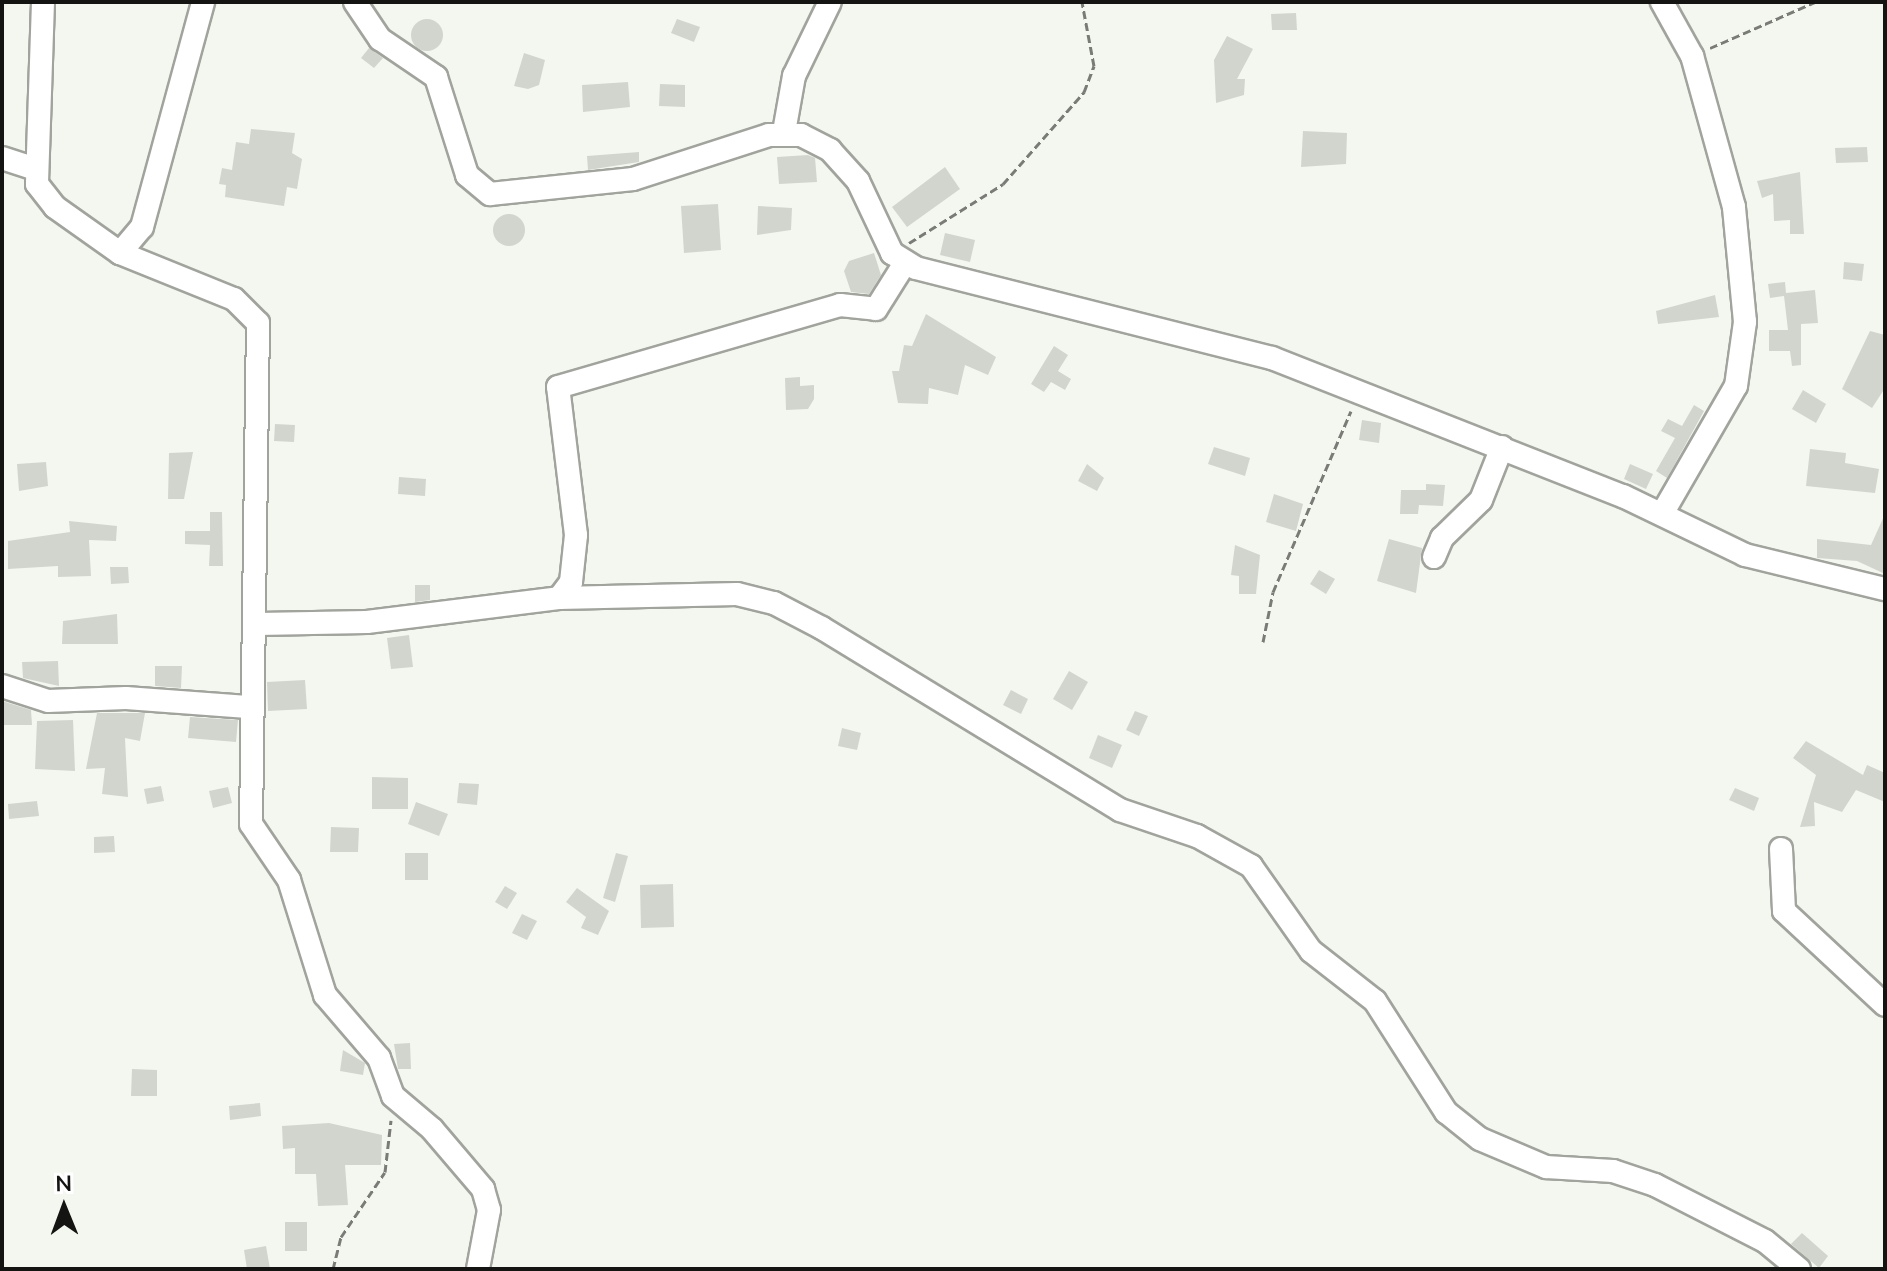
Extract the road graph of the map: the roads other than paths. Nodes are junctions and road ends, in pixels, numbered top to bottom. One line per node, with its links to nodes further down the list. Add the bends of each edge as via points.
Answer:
1 (43, 2): 8 (street)
2 (203, 2): 9 (street, via 145,216)
3 (355, 2): 6 (street, via 380,39 436,77 467,175 490,194 633,179)
4 (830, 2): 6 (street, via 794,76)
5 (1662, 2): 12 (street, via 1692,56 1734,207 1743,354 1736,386)
6 (784, 132): 10 (street, via 830,150 849,171)
7 (2, 158): 8 (street)
8 (33, 168): 9 (street, via 55,207)
9 (120, 253): 16 (street, via 234,299 258,323 252,509)
10 (899, 258): 11 (street, via 1272,358); 15 (street, via 876,309 840,305 558,387 576,535 571,582)
11 (1502, 447): 12 (street); 13 (street, via 1481,500 1442,538)
12 (1662, 514): 14 (street, via 1745,555)
13 (1434, 557)
14 (1885, 589)
15 (559, 598): 16 (street, via 367,622); 22 (street, via 737,594 810,621 1120,810 1197,836 1251,866 1311,951 1375,1001 1446,1112 1480,1139 1546,1167 1613,1171 1655,1185 1765,1241)
16 (258, 624): 18 (street)
17 (2, 686): 18 (street, via 48,701 126,698)
18 (248, 707): 21 (street, via 251,824 289,880 325,995 379,1058 393,1096 432,1129 483,1189 489,1210)
19 (1781, 849): 20 (street, via 1784,911)
20 (1885, 1005)
21 (478, 1269)
22 (1799, 1269)

